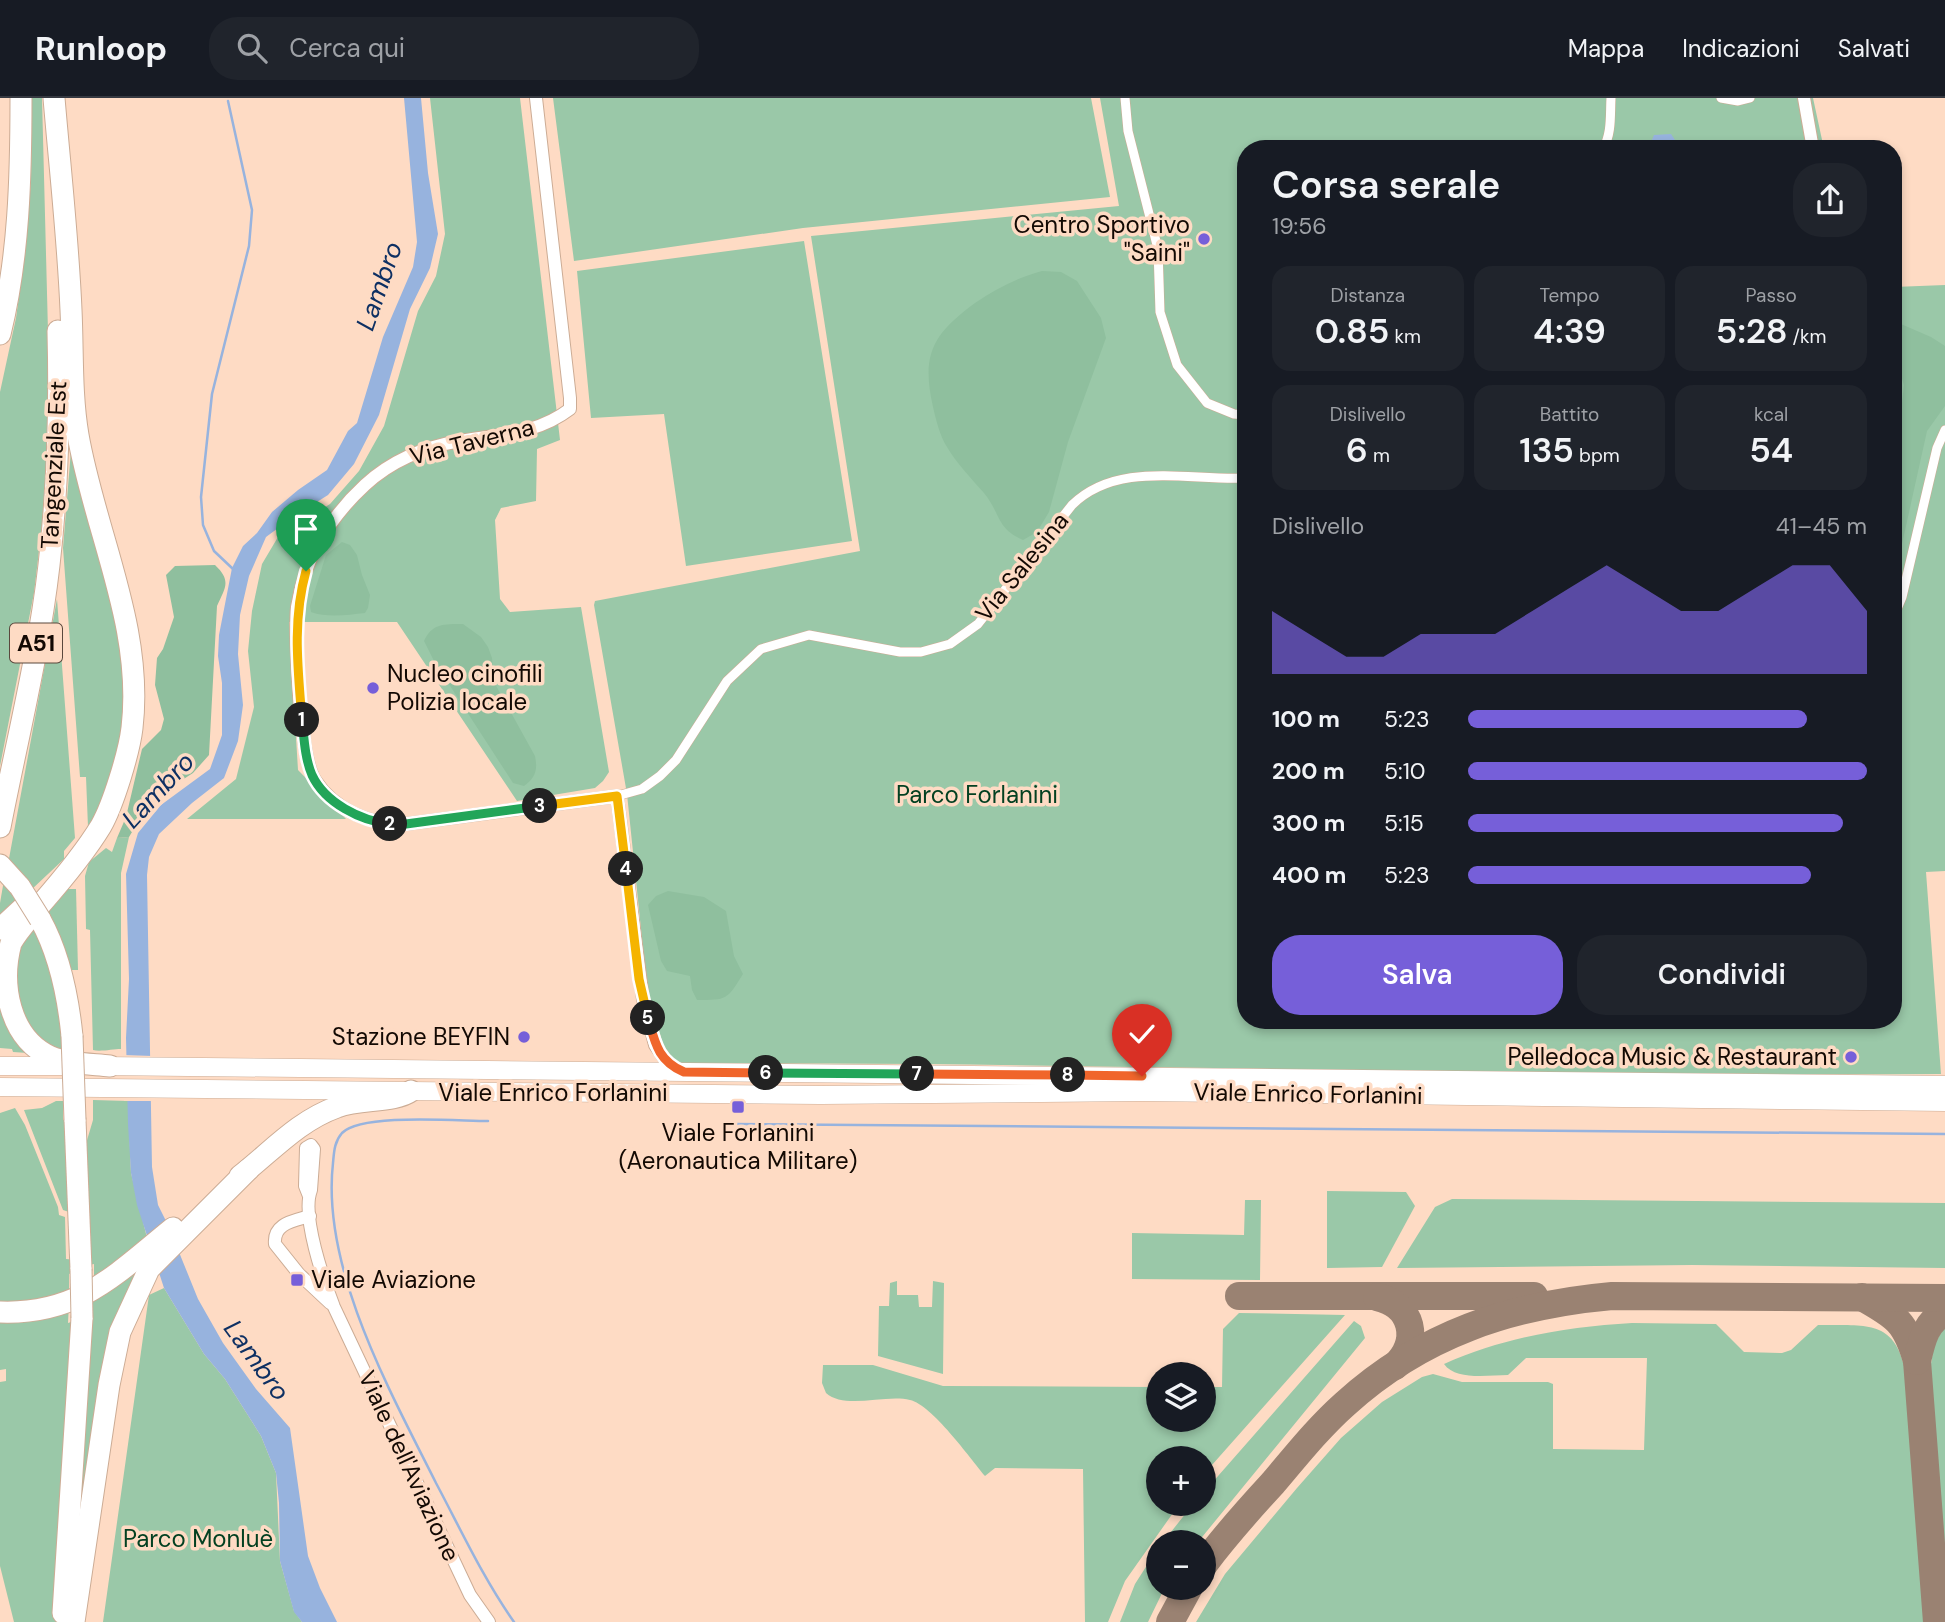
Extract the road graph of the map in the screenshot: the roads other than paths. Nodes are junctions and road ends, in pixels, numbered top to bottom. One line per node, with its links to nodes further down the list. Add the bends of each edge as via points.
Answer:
1 (21, 98): 12 (highway, via 16,235)
2 (53, 98): 11 (highway, Tangenziale Est / A51)
3 (536, 98): 18 (street, Via Taverna, via 570,409 527,431 421,450 384,469 346,505 314,551 300,591 297,652 303,734 317,783 346,809 377,822 406,824)
4 (1125, 98): 13 (street, via 1128,131 1158,249 1160,312 1177,365 1207,403)
5 (1611, 98): 9 (street)
6 (1721, 98): 7 (street)
7 (1750, 98)
8 (1804, 98): 10 (street)
9 (1608, 140)
10 (1811, 140)
11 (64, 311): 17 (highway, via 78,431 131,648 135,686 132,729); 19 (highway, Tangenziale Est / A51, via 48,567)
12 (0, 334)
13 (1237, 414)
14 (1945, 430): 16 (street)
15 (1237, 478): 18 (street, Via Salesina, via 1143,476 1088,491 978,624 964,637 936,650 900,652 808,635 761,649 727,681 676,760 642,789)
16 (1902, 597)
17 (113, 794): 21 (highway, via 88,839 65,867); 24 (highway, via 102,824 84,851 10,944 1,976 5,1007 22,1037 53,1058)
18 (617, 796): 22 (street, via 639,979)
19 (0, 827)
20 (0, 865): 36 (highway, bridge, via 20,887 53,948 72,1037 82,1318)
21 (0, 929)
22 (655, 1045): 25 (street, via 645,1067); 26 (street, via 669,1065)
23 (0, 1066): 24 (main road, Viale Enrico Forlanini)
24 (117, 1066): 25 (main road, Viale Enrico Forlanini)
25 (612, 1071): 26 (main road, Viale Enrico Forlanini)
26 (684, 1072): 27 (main road, Viale Enrico Forlanini)
27 (1945, 1085)
28 (0, 1087): 29 (main road, Viale Enrico Forlanini)
29 (411, 1091): 30 (main road, Viale Enrico Forlanini, via 1142,1092); 33 (highway, via 398,1097 356,1101 324,1112 296,1129)
30 (1945, 1102)
31 (309, 1196): 32 (street, Viale dell'Aviazione)
32 (310, 1216): 34 (street, Viale dell'Aviazione, via 318,1263); 34 (street, Viale dell'Aviazione, via 281,1226 275,1244)
33 (149, 1258): 35 (highway, via 86,1294 36,1311); 37 (highway, via 115,1352)
34 (334, 1307): 38 (street, Viale dell'Aviazione, via 471,1595)
35 (0, 1312)
36 (62, 1622)
37 (74, 1622)
38 (489, 1622)

